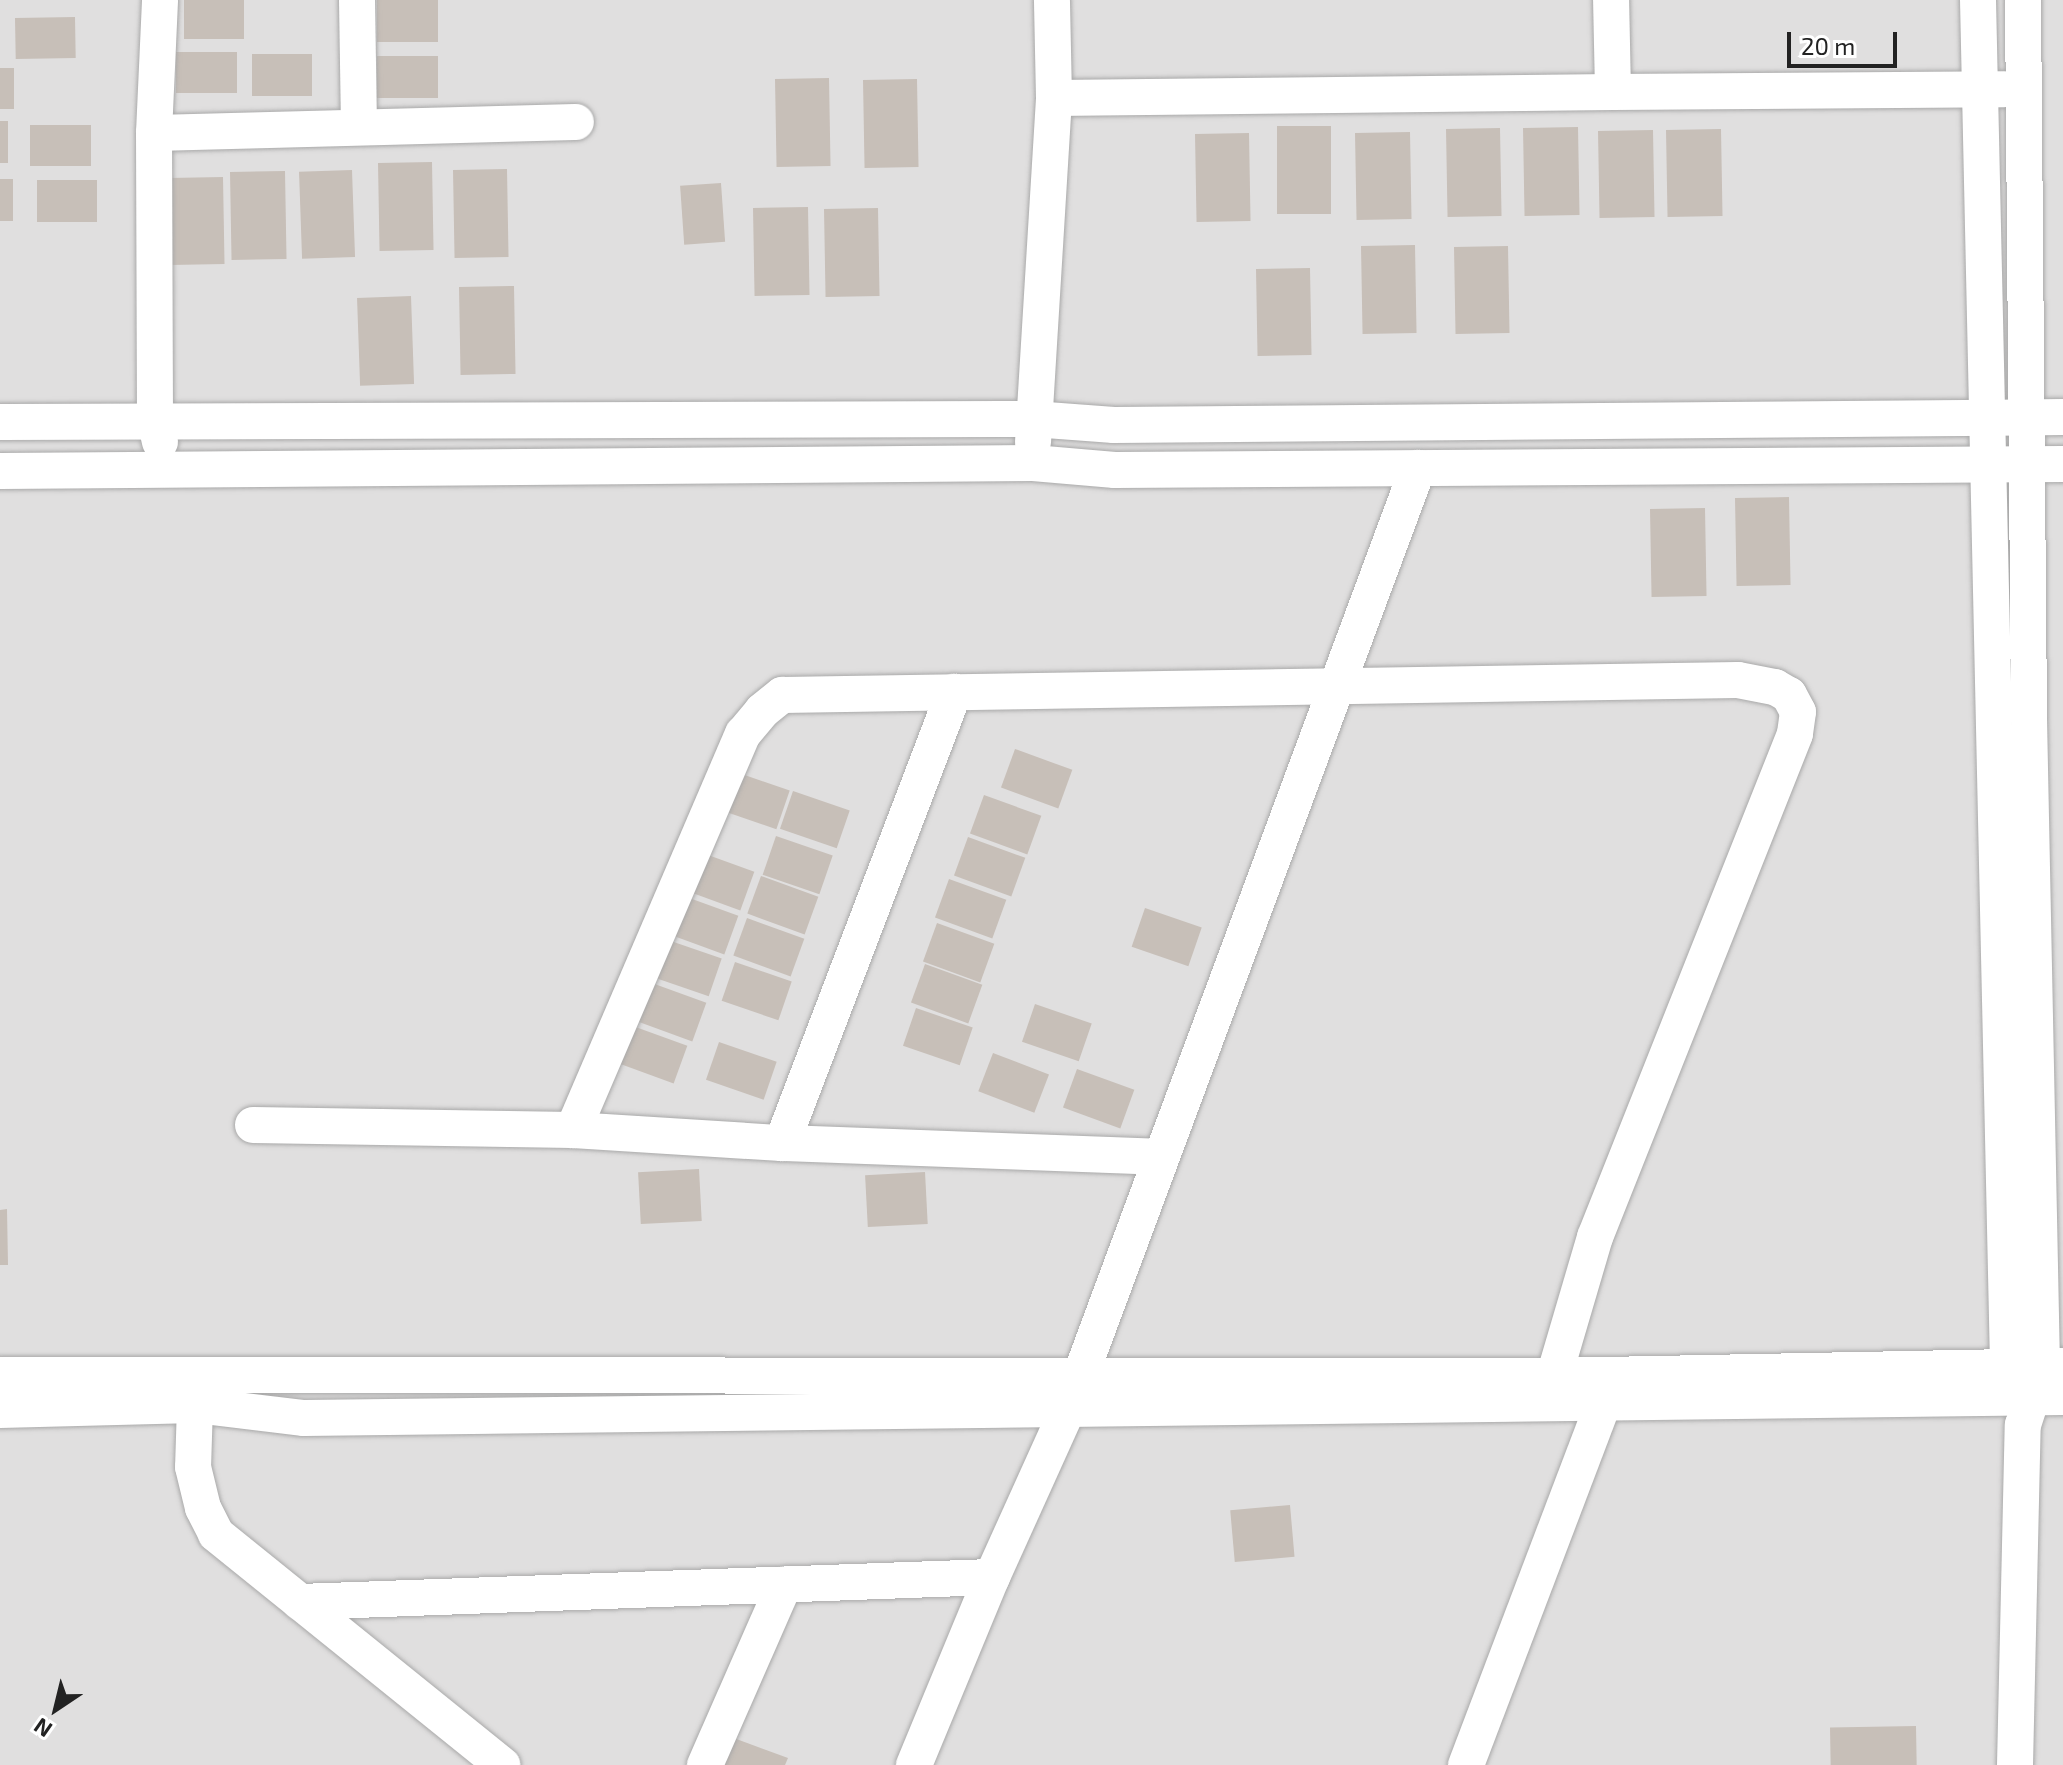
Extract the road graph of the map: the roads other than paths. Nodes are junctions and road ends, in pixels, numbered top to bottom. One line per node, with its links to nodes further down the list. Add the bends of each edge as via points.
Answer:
1 (160, 0): 13 (street)
2 (357, 0): 12 (street)
3 (1052, 0): 10 (street)
4 (1611, 0): 9 (street)
5 (1978, 0): 8 (street)
6 (2023, 0): 7 (street)
7 (2023, 88): 8 (street); 16 (street)
8 (1980, 90): 9 (street); 15 (street)
9 (1613, 92): 10 (street)
10 (1054, 98): 17 (street)
11 (576, 122): 12 (street)
12 (359, 125): 13 (street)
13 (154, 133): 18 (street)
14 (2063, 417): 16 (street)
15 (1987, 418): 16 (street); 17 (street, via 1114,425); 21 (street)
16 (2026, 418): 22 (street)
17 (1033, 419): 18 (street); 20 (street)
18 (155, 420): 19 (street); 25 (street)
19 (0, 422)
20 (1033, 463): 24 (street, via 1115,470); 25 (street)
21 (1988, 464): 22 (street); 24 (street); 35 (street)
22 (2027, 464): 23 (street); 35 (street)
23 (2063, 464)
24 (1418, 468): 27 (street)
25 (166, 469): 26 (street)
26 (0, 471)
27 (1337, 684): 28 (street); 32 (street); 34 (street, via 1738,680 1775,687 1789,695 1798,712 1795,734 1595,1237)
28 (954, 692): 30 (street, via 782,695 762,711 743,734); 31 (street)
29 (253, 1125): 30 (street)
30 (573, 1130): 31 (street)
31 (782, 1143): 32 (street)
32 (1160, 1157): 36 (street)
33 (0, 1375): 36 (street)
34 (1554, 1376): 35 (street); 36 (street)
35 (2035, 1388): 37 (street); 47 (street)
36 (1073, 1393): 37 (street); 38 (street, via 304,1418); 40 (street)
37 (1604, 1402): 46 (street)
38 (195, 1405): 39 (street); 42 (street, via 193,1467 216,1534)
39 (0, 1410)
40 (992, 1577): 41 (street); 45 (street)
41 (784, 1585): 42 (street); 44 (street)
42 (300, 1602): 43 (street)
43 (502, 1765)
44 (705, 1765)
45 (914, 1765)
46 (1466, 1765)
47 (2015, 1765)

